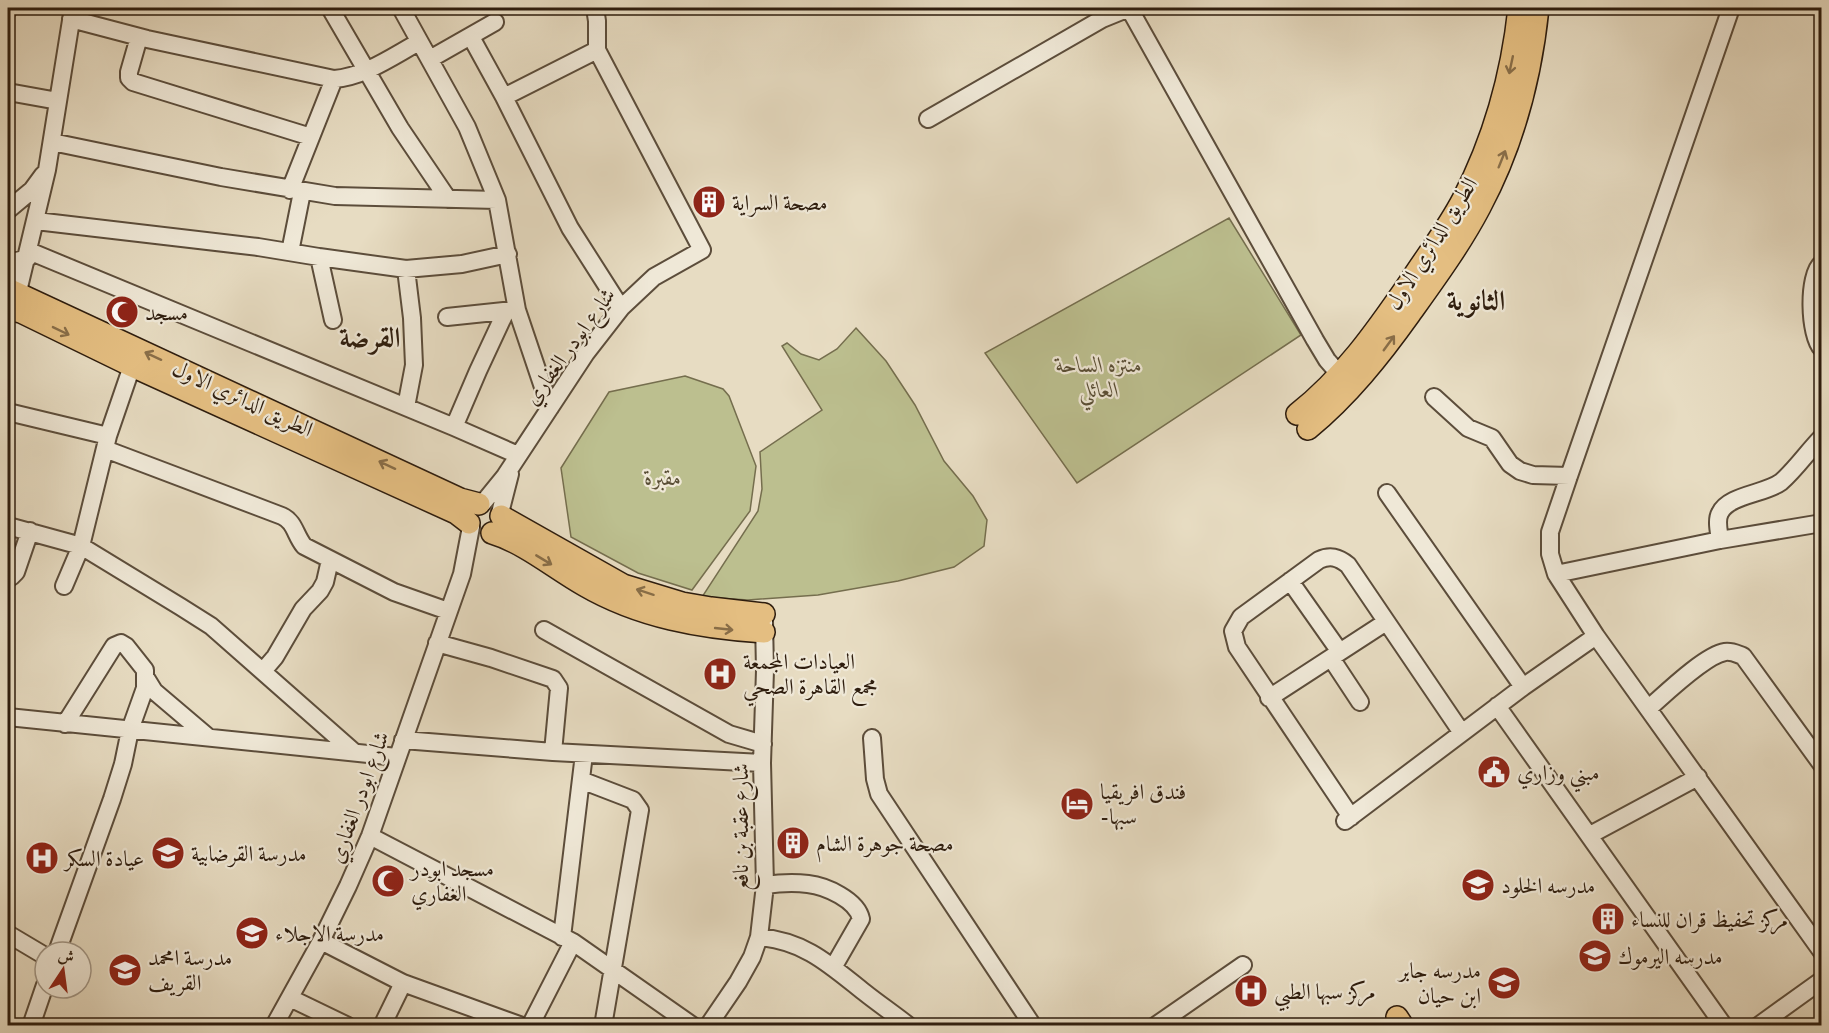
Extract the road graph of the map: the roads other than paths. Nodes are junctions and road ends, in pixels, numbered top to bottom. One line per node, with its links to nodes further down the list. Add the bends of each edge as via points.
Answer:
1 (330, 8): 15 (street)
2 (401, 8): 12 (street)
3 (595, 8): 13 (street)
4 (1129, 8): 20 (street, via 1102,18); 43 (street, via 1315,340)
5 (1519, 8): 43 (main road, الطريق الدائري الاول, one-way to 43, via 1501,103 1484,154 1462,201)
6 (1538, 8): 43 (main road, الطريق الدائري الاول, one-way to 6, via 1383,351 1453,254 1480,207 1503,158 1520,106)
7 (1731, 8): 53 (street)
8 (72, 13): 10 (street); 19 (street)
9 (495, 22): 11 (street)
10 (139, 37): 16 (street); 21 (street, via 129,72 133,82)
11 (471, 38): 14 (street); 18 (street)
12 (419, 42): 14 (street); 15 (street)
13 (597, 50): 18 (street); 37 (street, شارع ابودر الغفاري, via 702,250 654,277)
14 (430, 59): 26 (street, via 467,128)
15 (365, 71): 16 (street); 25 (street)
16 (334, 79): 21 (street)
17 (8, 92): 19 (street)
18 (504, 97): 37 (street, via 570,228)
19 (57, 101): 22 (street)
20 (928, 119)
21 (311, 138): 24 (street)
22 (52, 142): 23 (street); 24 (street)
23 (47, 170): 27 (street, via 32,190); 28 (street)
24 (296, 191): 25 (street); 29 (street)
25 (448, 199): 26 (street)
26 (497, 200): 30 (street)
27 (8, 210)
28 (36, 221): 29 (street); 31 (street)
29 (290, 252): 32 (street)
30 (508, 254): 35 (street, via 462,264); 38 (street)
31 (28, 255): 33 (street); 36 (street); 45 (street)
32 (319, 257): 35 (street); 40 (street)
33 (8, 263)
34 (1821, 263): 41 (street, via 1812,285 1812,314)
35 (406, 269): 45 (street, via 414,365)
36 (12, 301): 42 (main road, الطريق الدائري الاول, one-way to 42, via 21,312); 55 (main road, الطريق الدائري الاول, one-way to 36, via 460,499)
37 (621, 308): 46 (street, شارع ابودر الغفاري)
38 (512, 311): 39 (street); 46 (street); 49 (street, via 478,370)
39 (447, 317)
40 (333, 320)
41 (1821, 349)
42 (132, 366): 51 (street); 55 (main road, الطريق الدائري الاول, via 456,513)
43 (1346, 381): 48 (main road, الطريق الدائري الاول)
44 (1434, 397): 53 (street, via 1468,428 1492,438 1510,464 1521,471)
45 (406, 407): 49 (street)
46 (550, 408): 52 (street, شارع ابودر الغفاري)
47 (8, 412): 51 (street)
48 (1303, 422)
49 (454, 427): 52 (street)
50 (1821, 437): 59 (street, via 1782,481 1729,503 1720,512)
51 (106, 442): 60 (street); 61 (street, via 290,520 304,546)
52 (516, 459): 55 (street, شارع ابودر الغفاري)
53 (1569, 477): 62 (street, via 1550,532 1550,554)
54 (1387, 493): 75 (street)
55 (486, 519): 66 (street, شارع ابودر الغفاري); 68 (main road, الطريق الدائري الاول, via 623,585)
56 (1821, 523): 59 (street)
57 (8, 526): 58 (street)
58 (30, 531): 60 (street); 63 (street, via 16,572)
59 (1720, 540): 62 (street)
60 (81, 546): 65 (street); 73 (street, via 211,626)
61 (330, 560): 66 (street, via 394,592); 73 (street, via 320,591 303,609 275,657)
62 (1556, 574): 70 (street)
63 (8, 577)
64 (1290, 581): 67 (street, via 1319,560 1342,560); 72 (street); 76 (street, via 1241,617 1233,631 1237,647)
65 (63, 586)
66 (448, 612): 71 (street, شارع ابودر الغفاري)
67 (1386, 622): 72 (street); 83 (street)
68 (764, 623): 87 (street, شارع عقبة بن نافع)
69 (544, 630): 87 (street, via 729,734)
70 (1596, 636): 75 (street); 79 (street)
71 (438, 644): 86 (street, شارع ابودر الغفاري); 89 (street, via 553,679 559,688)
72 (1336, 655): 76 (street); 77 (street)
73 (262, 671): 88 (street)
74 (146, 678): 81 (street, via 145,670 126,646 114,646); 82 (street); 84 (street, via 154,691)
75 (1523, 687): 78 (street)
76 (1269, 698): 83 (street, via 1348,819)
77 (1360, 702)
78 (1497, 706): 83 (street); 96 (street)
79 (1649, 708): 93 (street, via 1706,662 1725,652 1734,652 1743,656); 94 (street)
80 (8, 717): 81 (street)
81 (65, 724): 82 (street)
82 (130, 730): 84 (street); 101 (street, via 112,799)
83 (1462, 733)
84 (207, 736): 88 (street)
85 (872, 738): 124 (street, via 879,794)
86 (403, 740): 89 (street); 91 (street, شارع ابودر الغفاري)
87 (763, 744): 92 (street, شارع عقبة بن نافع)
88 (354, 752): 91 (street)
89 (552, 752): 90 (street)
90 (584, 754): 92 (street); 95 (street)
91 (397, 757): 97 (street, شارع ابودر الغفاري)
92 (762, 763): 98 (street, شارع عقبة بن نافع)
93 (1821, 765)
94 (1698, 777): 96 (street); 105 (street)
95 (580, 780): 102 (street); 108 (street, via 633,800 640,810)
96 (1590, 835): 126 (street)
97 (370, 836): 102 (street); 103 (street, شارع ابودر الغفاري)
98 (765, 885): 100 (street, شارع عقبة بن نافع); 107 (street, via 811,884 850,901 861,919)
99 (8, 934): 104 (street)
100 (759, 937): 107 (street, via 798,945); 122 (street, شارع عقبة بن نافع, via 738,982)
101 (61, 940)
102 (567, 940): 108 (street); 119 (street)
103 (321, 941): 110 (street); 111 (street, شارع ابودر الغفاري)
104 (33, 949)
105 (1821, 952)
106 (1243, 965): 125 (street)
107 (834, 966): 123 (street)
108 (612, 971): 120 (street); 121 (street)
109 (1821, 980): 113 (street)
110 (403, 983): 117 (street); 118 (street)
111 (290, 998): 115 (street, شارع ابودر الغفاري); 116 (street)
112 (40, 1000): 114 (street)
113 (1762, 1024)
114 (31, 1026)
115 (274, 1026)
116 (348, 1026)
117 (382, 1026)
118 (522, 1026)
119 (530, 1026)
120 (603, 1026)
121 (693, 1026)
122 (708, 1026)
123 (909, 1026)
124 (1033, 1026)
125 (1155, 1026)
126 (1724, 1026)

